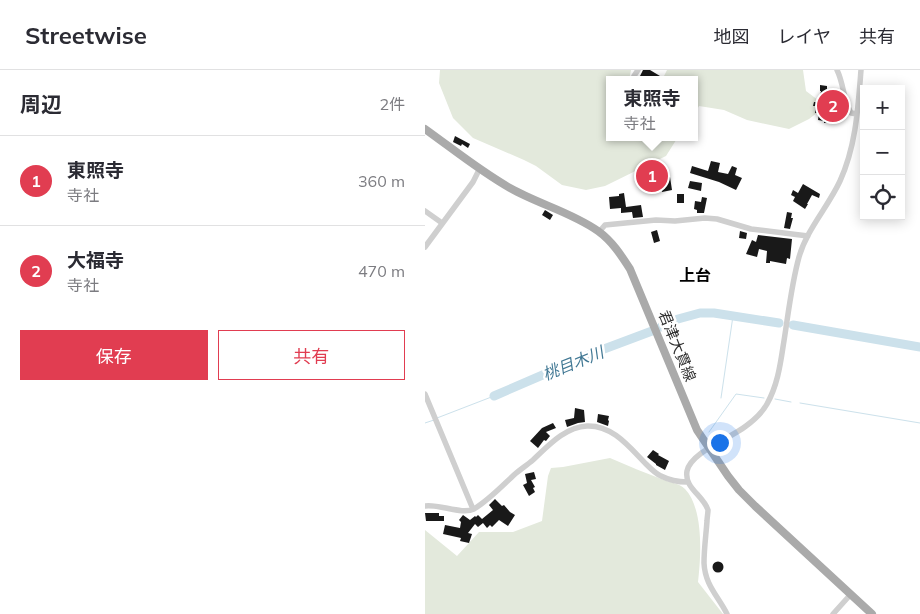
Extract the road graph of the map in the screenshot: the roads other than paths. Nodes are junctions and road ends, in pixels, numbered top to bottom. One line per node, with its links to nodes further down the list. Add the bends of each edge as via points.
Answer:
1 (638, 70): 4 (street)
2 (837, 70): 5 (street, via 847,107 851,113)
3 (861, 70): 5 (street)
4 (634, 76)
5 (857, 114): 11 (street, via 851,153 840,181)
6 (425, 129): 7 (main road, 君津大貫線)
7 (480, 168): 9 (street); 10 (main road, 君津大貫線, via 531,199 578,219)
8 (425, 211): 9 (street)
9 (442, 223): 12 (street)
10 (599, 232): 11 (street, via 610,224 705,218 751,229); 14 (main road, 君津大貫線, via 630,269 697,430)
11 (808, 236): 14 (street, via 799,256 780,368 772,395 765,408 745,427)
12 (425, 247)
13 (425, 394): 17 (street)
14 (709, 448): 15 (street, via 689,466); 18 (main road, 君津大貫線, via 739,490)
15 (687, 482): 17 (street, via 661,476 613,433 587,426 575,428 551,443); 19 (street, via 708,510 704,563 707,579)
16 (425, 506): 17 (street, via 462,511)
17 (473, 509)
18 (851, 594): 20 (street); 21 (main road, 君津大貫線)
19 (727, 614)
20 (833, 614)
21 (872, 614)

